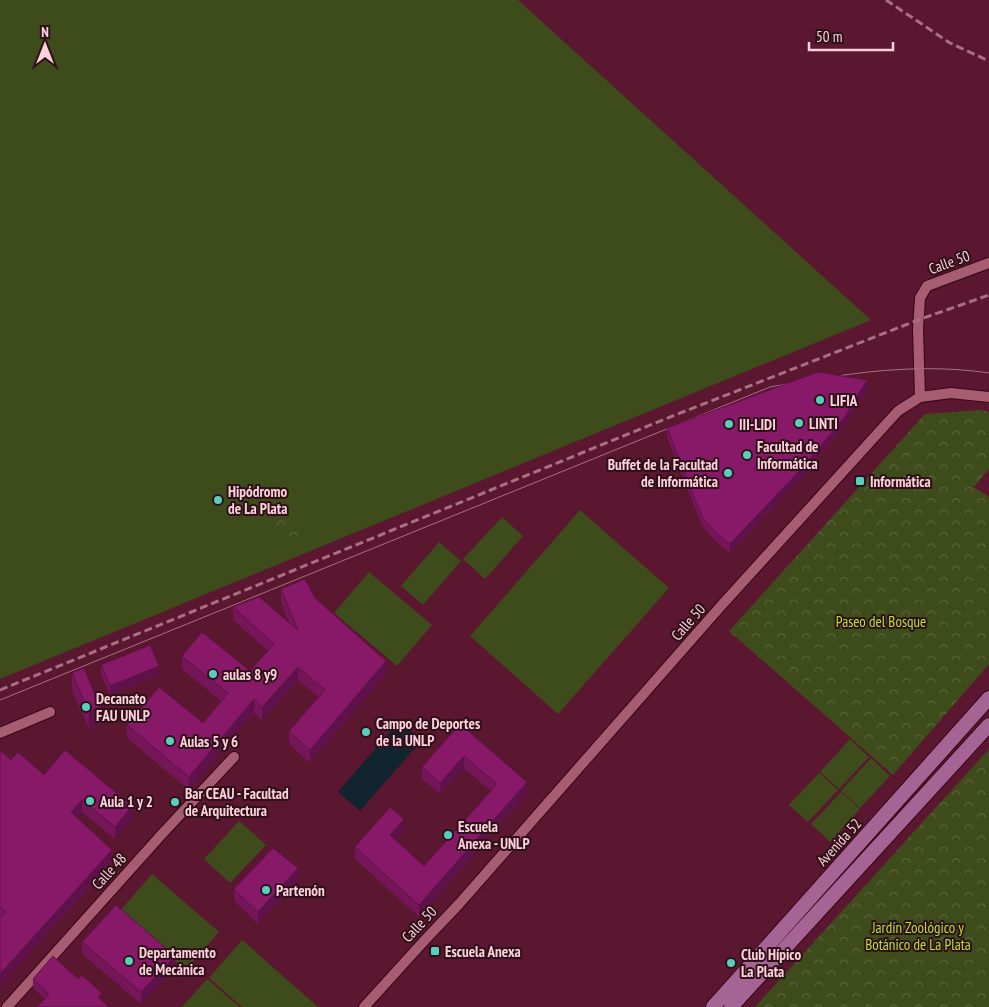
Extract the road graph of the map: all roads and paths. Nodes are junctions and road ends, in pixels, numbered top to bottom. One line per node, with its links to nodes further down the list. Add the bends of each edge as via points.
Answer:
1 (989, 264): 2 (street, Calle 50, via 927,286 920,298)
2 (920, 396): 3 (street, via 951,393); 11 (street, Calle 50, via 898,411)
3 (989, 398)
4 (989, 698): 12 (main road, Avenida 52)
5 (50, 712): 7 (street)
6 (989, 725): 13 (main road, Avenida 52)
7 (0, 733)
8 (234, 757): 10 (street, Calle 48)
9 (0, 1000): 10 (street)
10 (8, 1007)
11 (364, 1007)
12 (713, 1007)
13 (731, 1007)

